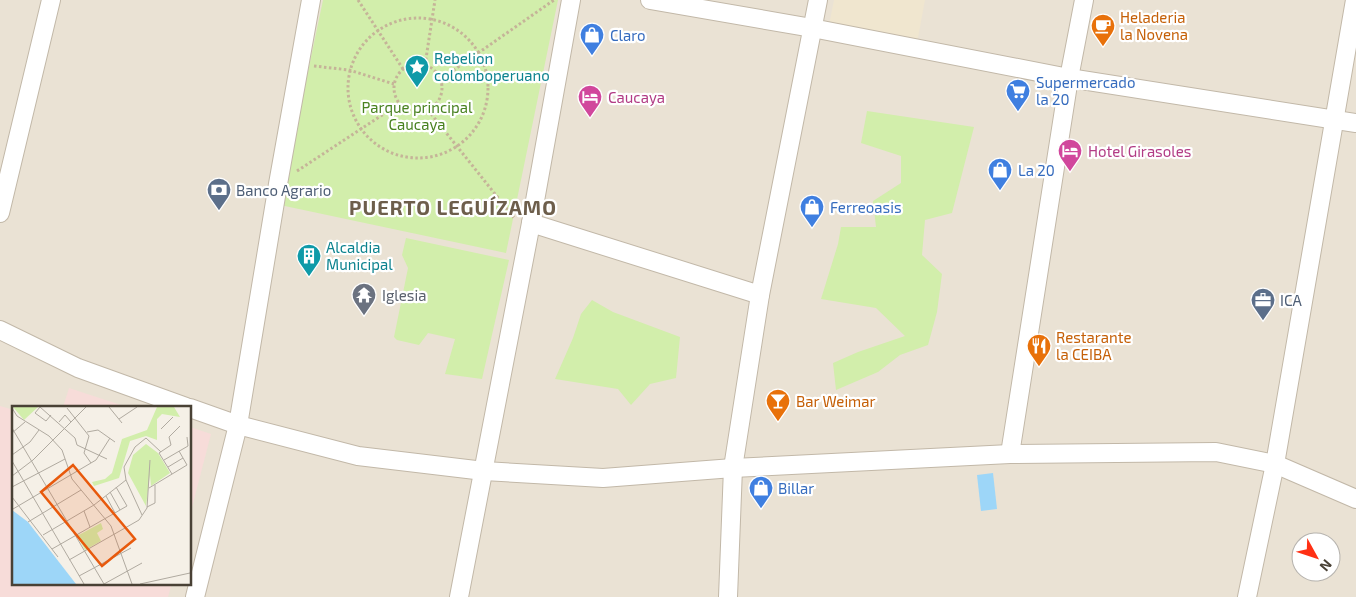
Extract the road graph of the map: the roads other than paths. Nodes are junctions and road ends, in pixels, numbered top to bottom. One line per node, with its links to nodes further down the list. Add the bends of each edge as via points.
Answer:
1 (51, 0): 12 (street)
2 (311, 0): 18 (street)
3 (571, 0): 13 (street)
4 (650, 0): 8 (street)
5 (818, 0): 8 (street)
6 (1084, 0): 9 (street)
7 (1355, 0): 10 (street)
8 (812, 28): 9 (street); 14 (street)
9 (1068, 78): 10 (street); 19 (street)
10 (1335, 119): 11 (street); 20 (street)
11 (1356, 123)
12 (0, 213)
13 (531, 223): 14 (street); 22 (street)
14 (760, 295): 21 (street)
15 (0, 330): 16 (street, via 78,368)
16 (183, 406)
17 (191, 408): 18 (street)
18 (238, 425): 22 (street, via 358,456); 24 (street)
19 (1010, 454): 20 (street, via 1216,452); 21 (street)
20 (1275, 464): 23 (street); 27 (street)
21 (733, 468): 22 (street, via 603,478); 26 (street)
22 (484, 471): 25 (street)
23 (1356, 499)
24 (195, 597)
25 (459, 597)
26 (728, 597)
27 (1247, 597)

